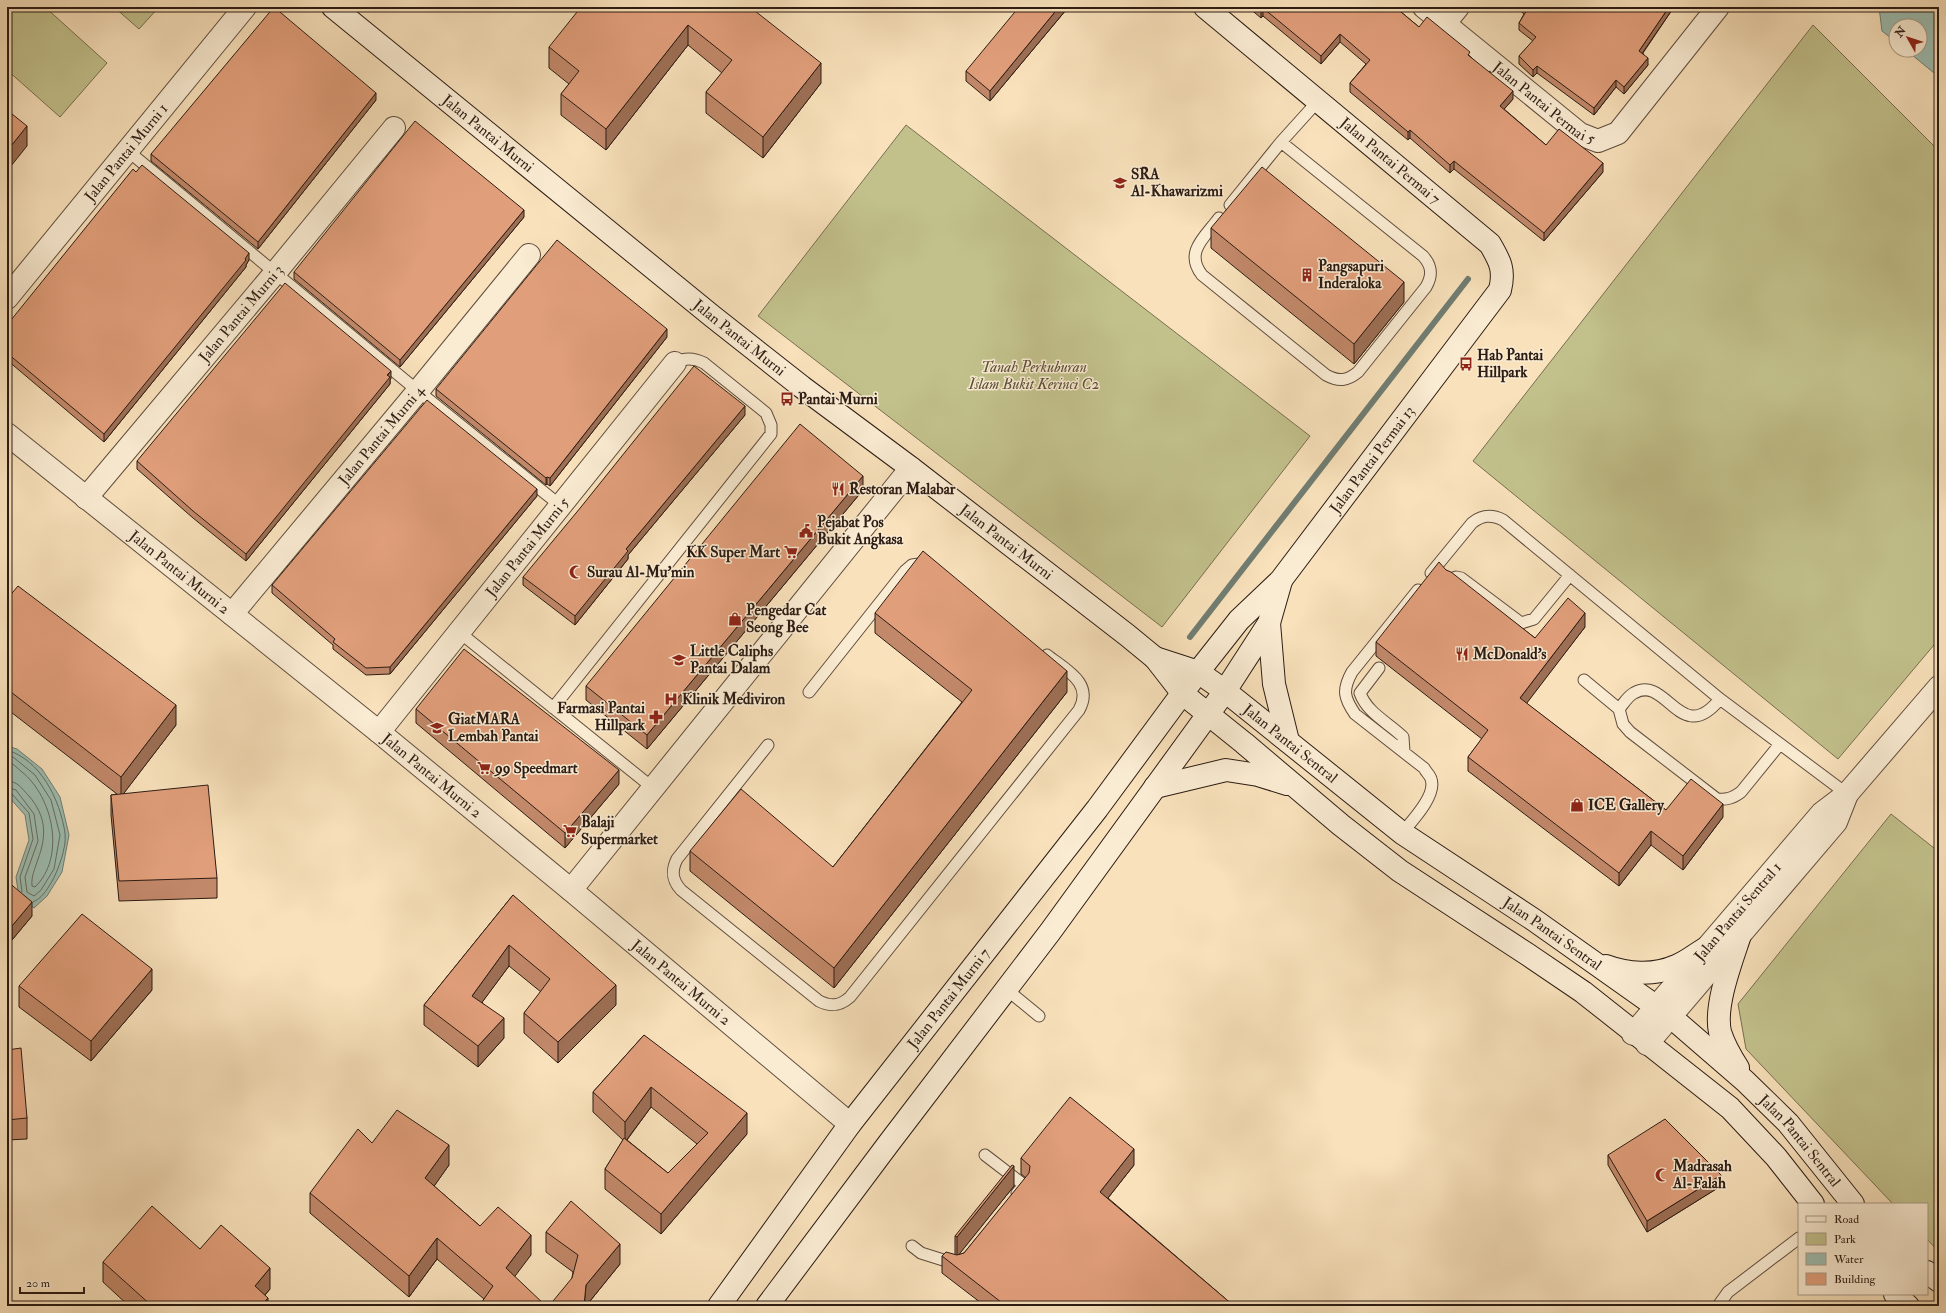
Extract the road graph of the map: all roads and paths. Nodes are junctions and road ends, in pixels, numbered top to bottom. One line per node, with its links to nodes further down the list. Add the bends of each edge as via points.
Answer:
1 (245, 7): 11 (street, Jalan Pantai Murni 1)
2 (333, 7): 19 (street, Jalan Pantai Murni, via 712,316)
3 (1205, 7): 8 (street, Jalan Pantai Permai 7)
4 (1424, 7): 7 (street, Jalan Pantai Permai 5)
5 (1458, 7): 7 (street)
6 (1718, 7): 7 (street, Jalan Pantai Permai 5, via 1618,134 1598,140 1580,134)
7 (1444, 24)
8 (1318, 101): 10 (lane); 15 (street, Jalan Pantai Permai 7, via 1490,244 1497,256 1503,278 1500,290)
9 (394, 128): 13 (street, Jalan Pantai Murni 3)
10 (1281, 142): 10 (lane, via 1423,256 1431,271 1426,287 1363,366 1351,377 1343,380 1326,375 1202,275 1194,260 1199,244)
11 (128, 151): 13 (lane); 14 (street, Jalan Pantai Murni 1)
12 (529, 255): 17 (street, Jalan Pantai Murni 4)
13 (275, 273): 17 (lane); 20 (street, Jalan Pantai Murni 3)
14 (7, 298)
15 (1463, 339): 25 (street, Jalan Pantai Permai 13)
16 (675, 363): 21 (street, Jalan Pantai Murni 5); 39 (lane, via 688,358 704,363 766,413 771,425 771,434)
17 (418, 391): 21 (lane); 26 (street, Jalan Pantai Murni 4)
18 (7, 434): 20 (street, Jalan Pantai Murni 2)
19 (911, 468): 30 (street, Jalan Pantai Murni); 49 (street)
20 (86, 498): 26 (street, Jalan Pantai Murni 2)
21 (561, 506): 28 (street, Jalan Pantai Murni 5)
22 (937, 567): 36 (lane, via 929,563 920,563 905,571)
23 (1570, 575): 24 (lane, via 1534,619 1521,623 1461,578); 38 (lane); 46 (lane, via 1503,520 1495,516 1486,516 1478,518 1472,524 1352,672 1347,682 1345,694 1355,714)
24 (1451, 579)
25 (1281, 580): 27 (street, Jalan Pantai Permai 13); 32 (street, Jalan Pantai Permai 13, via 1240,620)
26 (232, 614): 42 (street, Jalan Pantai Murni 2)
27 (1269, 623): 35 (street, Jalan Pantai Permai 13); 43 (street, via 1274,684)
28 (459, 632): 39 (lane); 42 (street, Jalan Pantai Murni 5)
29 (1040, 650): 45 (lane, via 1082,685 1084,694 1079,710 844,1003 826,1005 819,1001 675,884 673,867 677,859)
30 (1155, 658): 32 (street, Jalan Pantai Murni); 37 (street, Jalan Pantai Murni)
31 (1379, 668): 46 (lane, via 1360,693 1371,711 1403,737)
32 (1198, 672): 35 (street, Jalan Pantai Sentral); 37 (street, Jalan Pantai Murni 7)
33 (1584, 680): 40 (lane)
34 (1939, 687): 50 (street, Jalan Pantai Sentral 1)
35 (1225, 691): 41 (street, Jalan Pantai Permai 13); 43 (street, Jalan Pantai Sentral)
36 (809, 692)
37 (1183, 694): 41 (street, Jalan Pantai Sentral); 61 (street, Jalan Pantai Murni 7, via 1097,809)
38 (1720, 699): 40 (lane, via 1706,714 1697,716 1689,715 1651,691 1643,690 1635,692); 44 (lane)
39 (553, 708): 49 (lane)
40 (1619, 709): 44 (lane, via 1623,724 1630,732 1717,799 1726,800 1740,792)
41 (1209, 714): 47 (street, Jalan Pantai Sentral); 48 (street)
42 (379, 732): 52 (street, Jalan Pantai Murni 2)
43 (1288, 741): 51 (street, Jalan Pantai Sentral)
44 (1780, 744): 50 (lane)
45 (768, 745)
46 (1404, 752): 51 (lane, via 1424,768 1432,779 1432,789 1421,809)
47 (1296, 786): 48 (street, via 1258,775 1226,770); 59 (street, Jalan Pantai Sentral, via 1400,871 1583,992)
48 (1155, 787): 56 (street)
49 (653, 788): 52 (street)
50 (1847, 794): 53 (street, Jalan Pantai Sentral 1, via 1836,822); 54 (street, Jalan Pantai Sentral 1, via 1822,813)
51 (1402, 833): 55 (street, Jalan Pantai Sentral, via 1534,920)
52 (571, 890): 61 (street, Jalan Pantai Murni 2)
53 (1740, 934): 57 (street, Jalan Pantai Sentral 1); 60 (street, via 1720,1006 1720,1030 1729,1054)
54 (1708, 947): 55 (street, via 1675,967 1652,972 1621,972); 57 (street, Jalan Pantai Sentral 1)
55 (1589, 961): 57 (street, Jalan Pantai Sentral)
56 (1006, 989): 58 (lane); 70 (street)
57 (1664, 1011): 59 (street, Jalan Pantai Sentral 1); 60 (street, Jalan Pantai Sentral)
58 (1039, 1016)
59 (1640, 1039): 64 (street, Jalan Pantai Sentral, via 1730,1108 1776,1157)
60 (1746, 1081): 65 (street, Jalan Pantai Sentral, via 1788,1123)
61 (850, 1124): 69 (street, Jalan Pantai Murni 7)
62 (986, 1155): 63 (lane, via 1024,1185)
63 (1009, 1203)
64 (1812, 1203)
65 (1852, 1203)
66 (1798, 1239): 71 (lane, via 1728,1292)
67 (912, 1246): 68 (lane, via 921,1253 959,1265)
68 (964, 1258)
69 (719, 1306)
70 (767, 1306)
71 (1718, 1306)

